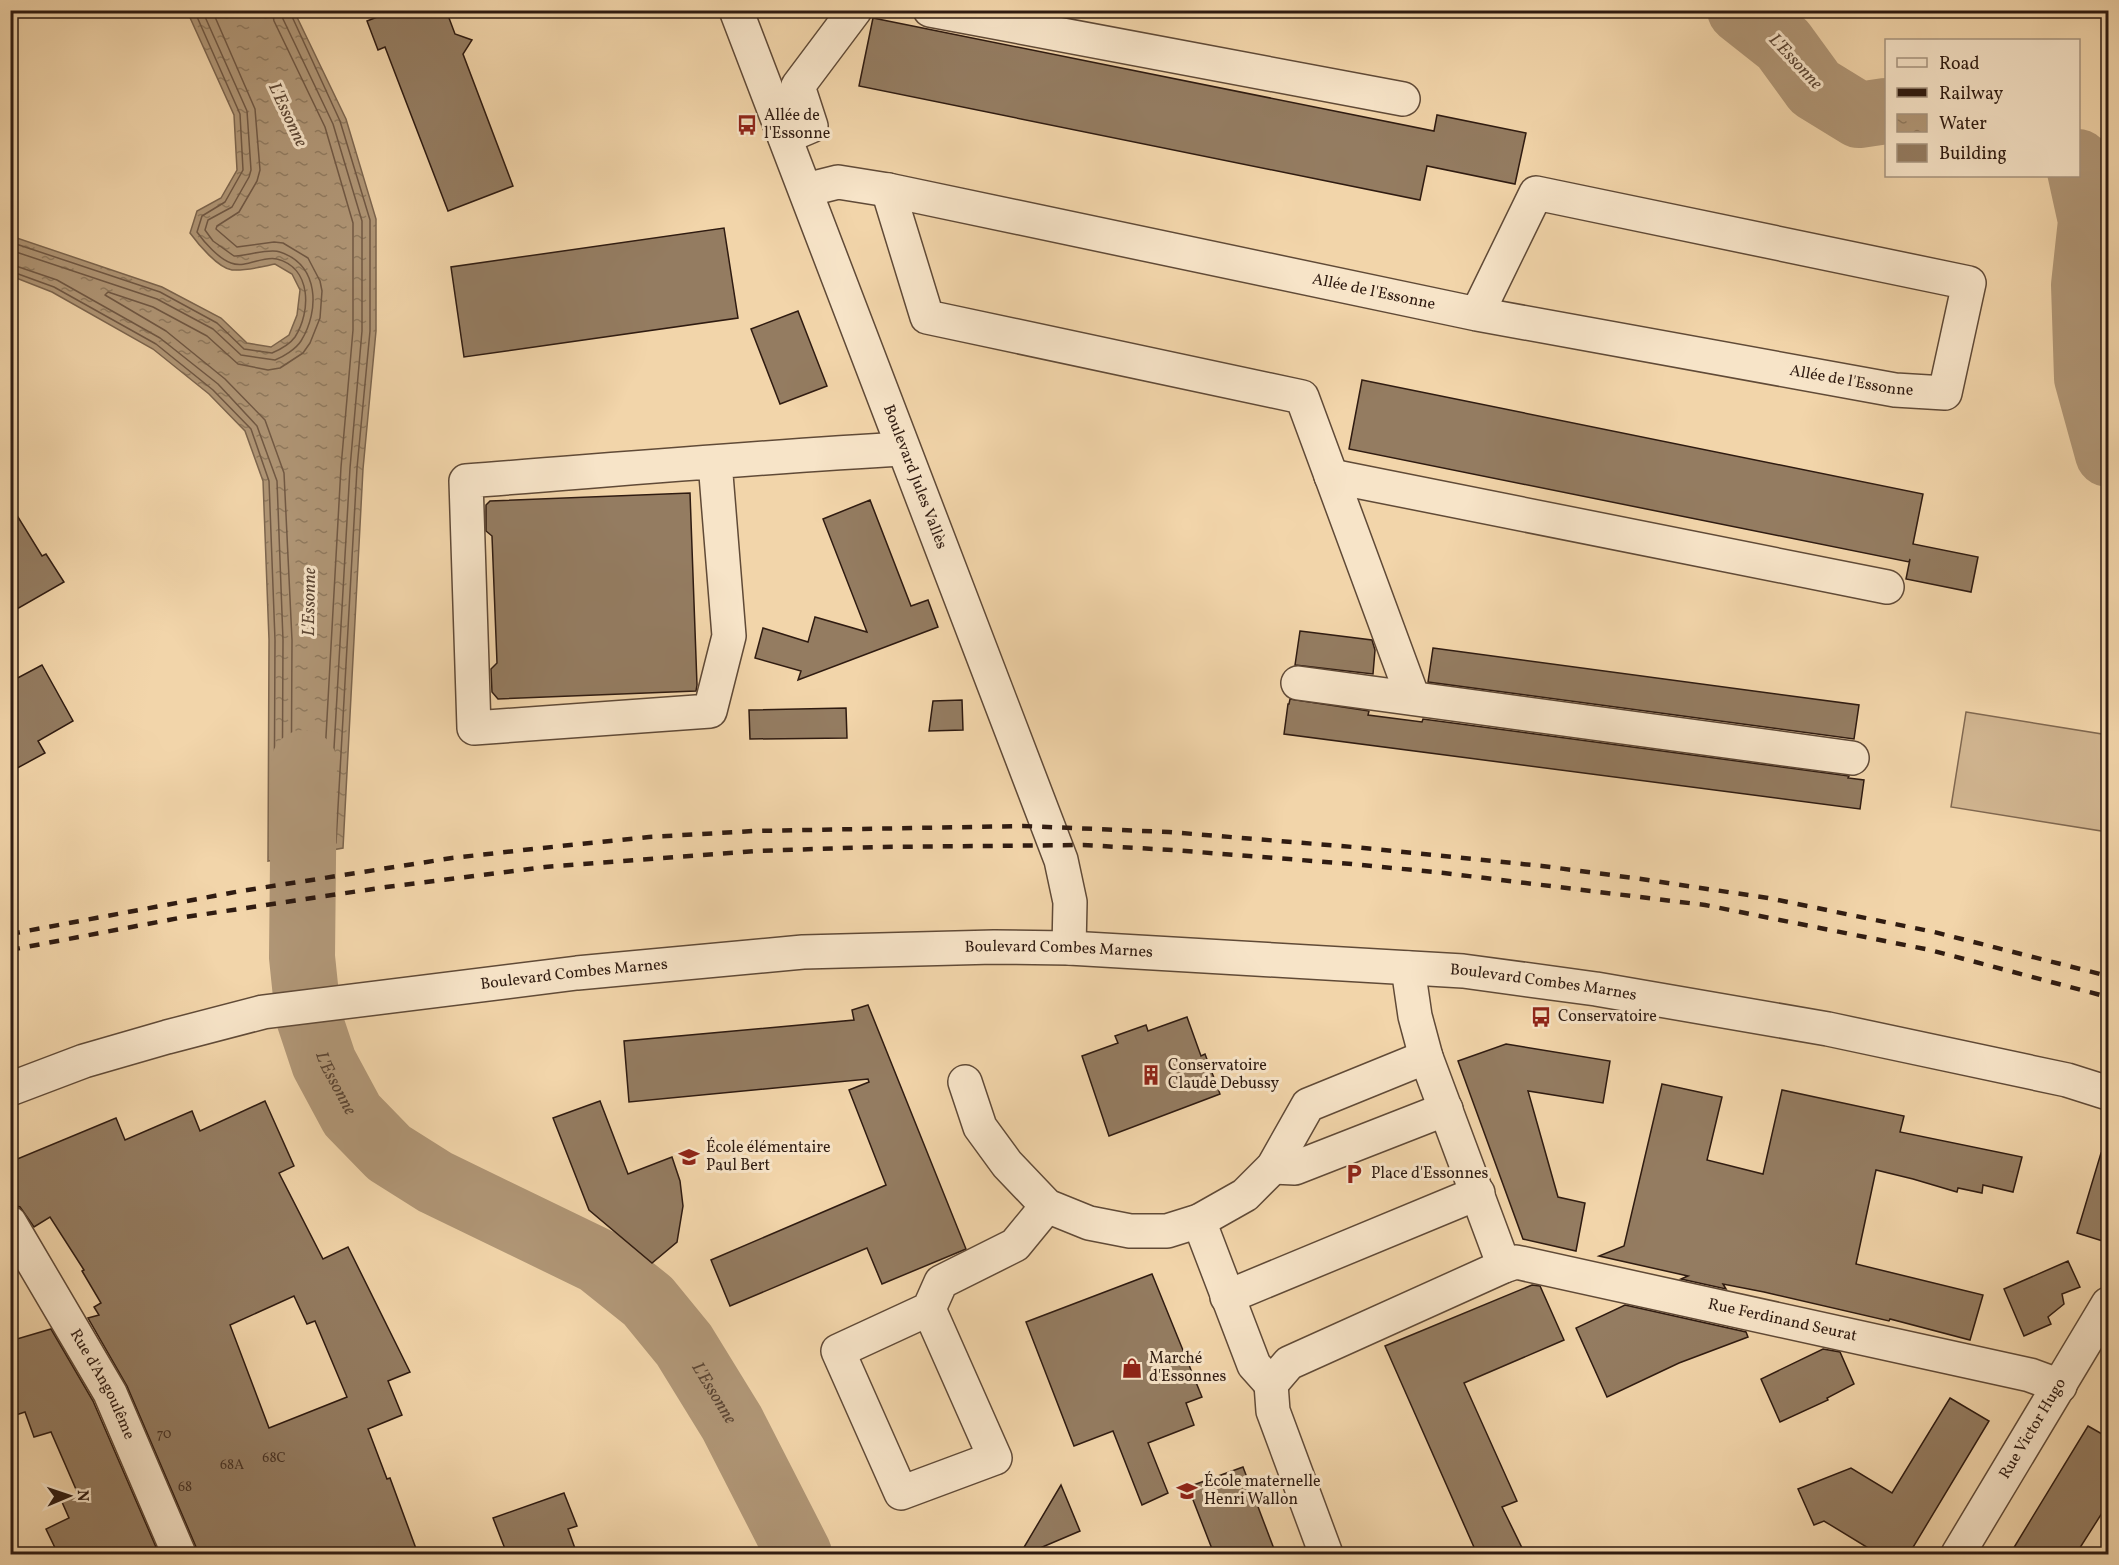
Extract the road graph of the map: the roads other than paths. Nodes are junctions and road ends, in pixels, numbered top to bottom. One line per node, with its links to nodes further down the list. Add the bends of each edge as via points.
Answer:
1 (736, 10): 5 (street, Boulevard Jules Vallès)
2 (855, 10): 5 (street, via 798,86 811,126)
3 (930, 10): 4 (street)
4 (1403, 99)
5 (785, 137): 6 (street, Boulevard Jules Vallès)
6 (806, 190): 7 (street, Allée de l'Essonne, via 838,182); 9 (street, Boulevard Jules Vallès)
7 (888, 190): 8 (street, Allée de l'Essonne); 11 (street, via 927,317 1302,397)
8 (1476, 314): 8 (street, Allée de l'Essonne, via 1895,390 1945,393 1969,283 1536,193)
9 (903, 449): 10 (street); 16 (street, Boulevard Jules Vallès, via 1061,860 1070,902)
10 (716, 462): 10 (street, via 466,481 474,728 710,711 729,636)
11 (1331, 476): 12 (street); 14 (street)
12 (1887, 587)
13 (1298, 683): 14 (street)
14 (1413, 698): 15 (street)
15 (1852, 758)
16 (1069, 948): 17 (street, Boulevard Combes Marnes); 20 (street, Boulevard Combes Marnes, via 802,952 577,973 263,1012 84,1061)
17 (1408, 968): 18 (street); 21 (street, Boulevard Combes Marnes, via 1463,971 1596,989 1828,1029 2067,1080)
18 (1426, 1057): 22 (street); 23 (street, via 1308,1105)
19 (965, 1082): 25 (street, via 980,1127 1007,1164)
20 (10, 1089)
21 (2109, 1093)
22 (1446, 1109): 23 (street, via 1295,1168); 24 (street)
23 (1273, 1167): 26 (street, via 1245,1195)
24 (1478, 1193): 28 (street); 29 (street)
25 (1047, 1206): 26 (street, via 1089,1223 1130,1231 1167,1231); 31 (street, via 1015,1245 940,1282)
26 (1199, 1221): 29 (street)
27 (10, 1223): 34 (street, Rue d'Angoulême, via 110,1393)
28 (1504, 1266): 32 (street, via 1289,1363); 33 (street, Rue Ferdinand Seurat, via 1516,1262 2030,1375)
29 (1227, 1297): 32 (street, via 1254,1365)
30 (2109, 1304): 33 (street, Rue Victor Hugo)
31 (929, 1309): 31 (street, via 838,1351 901,1493 995,1458)
32 (1271, 1384): 35 (street, via 1273,1411)
33 (2060, 1386): 36 (street, Rue Victor Hugo)
34 (179, 1554)
35 (1326, 1554)
36 (1958, 1554)

